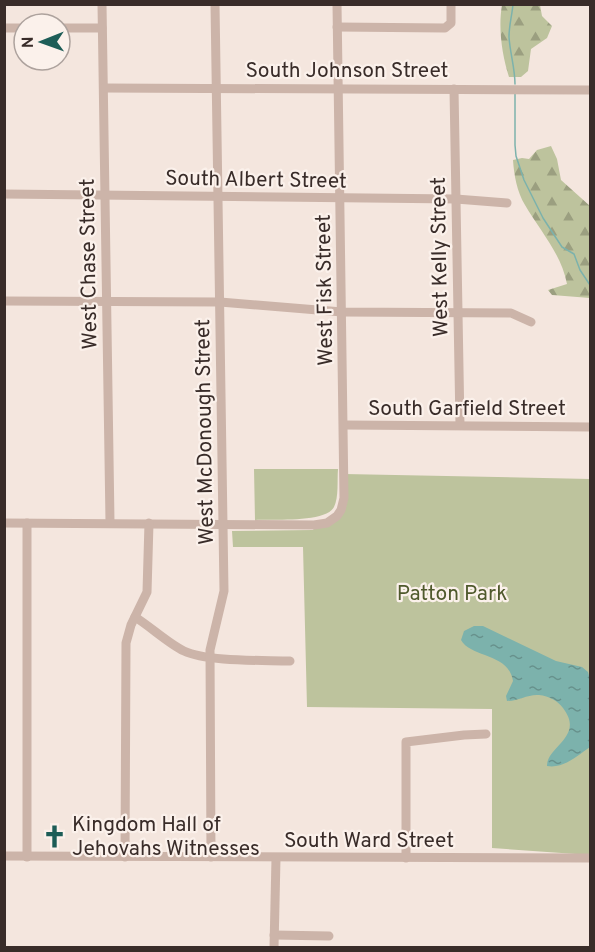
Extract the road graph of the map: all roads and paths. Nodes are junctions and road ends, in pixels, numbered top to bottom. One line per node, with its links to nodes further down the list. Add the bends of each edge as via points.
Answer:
1 (102, 4): 7 (street, West Chase Street)
2 (215, 4): 9 (street, West McDonough Street)
3 (337, 4): 5 (street, West Fisk Street)
4 (451, 4): 5 (street, via 451,23 445,28)
5 (337, 27): 10 (street, West Fisk Street)
6 (72, 28): 7 (street)
7 (102, 28): 8 (street, West Chase Street)
8 (104, 88): 9 (street, South Johnson Street); 14 (street, West Chase Street)
9 (217, 88): 10 (street, South Johnson Street); 15 (street, West McDonough Street)
10 (338, 88): 11 (street, South Johnson Street); 16 (street, West Fisk Street)
11 (454, 88): 12 (street, South Johnson Street); 17 (street, West Kelly Street)
12 (591, 90)
13 (4, 194): 14 (street, South Albert Street)
14 (105, 196): 15 (street, South Albert Street); 20 (street, West Chase Street)
15 (219, 196): 16 (street, South Albert Street); 21 (street, West McDonough Street)
16 (340, 198): 17 (street, South Albert Street); 22 (street, West Fisk Street)
17 (456, 199): 18 (street, South Albert Street); 23 (street, West Kelly Street)
18 (507, 203)
19 (4, 301): 20 (street)
20 (107, 301): 21 (street); 28 (street, West Chase Street)
21 (220, 302): 22 (street); 32 (street, West McDonough Street)
22 (342, 312): 23 (street); 25 (street, West Fisk Street)
23 (458, 313): 24 (street, via 511,313); 26 (street, West Kelly Street)
24 (531, 322)
25 (344, 425): 26 (street, South Garfield Street); 32 (street, West Fisk Street, via 344,498 337,516 314,525)
26 (460, 425): 27 (street, South Garfield Street)
27 (591, 427)
28 (110, 522): 30 (street, West Fisk Street); 31 (street, West Fisk Street)
29 (4, 523): 30 (street, West Fisk Street)
30 (27, 523): 38 (street)
31 (149, 523): 32 (street, West Fisk Street); 33 (street, via 147,592)
32 (223, 524): 34 (street, West McDonough Street, via 224,591)
33 (135, 616): 34 (street, via 176,647); 39 (street, via 126,643)
34 (210, 657): 35 (street); 40 (street, West McDonough Street)
35 (290, 661)
36 (486, 735): 42 (street, via 406,742)
37 (4, 856): 38 (street, South Ward Street)
38 (27, 856): 39 (street, South Ward Street)
39 (125, 857): 40 (street, South Ward Street)
40 (211, 857): 41 (street, South Ward Street)
41 (276, 858): 42 (street, South Ward Street); 44 (street)
42 (406, 858): 43 (street, South Ward Street)
43 (591, 858)
44 (274, 935): 45 (street); 46 (street)
45 (329, 936)
46 (274, 948)

